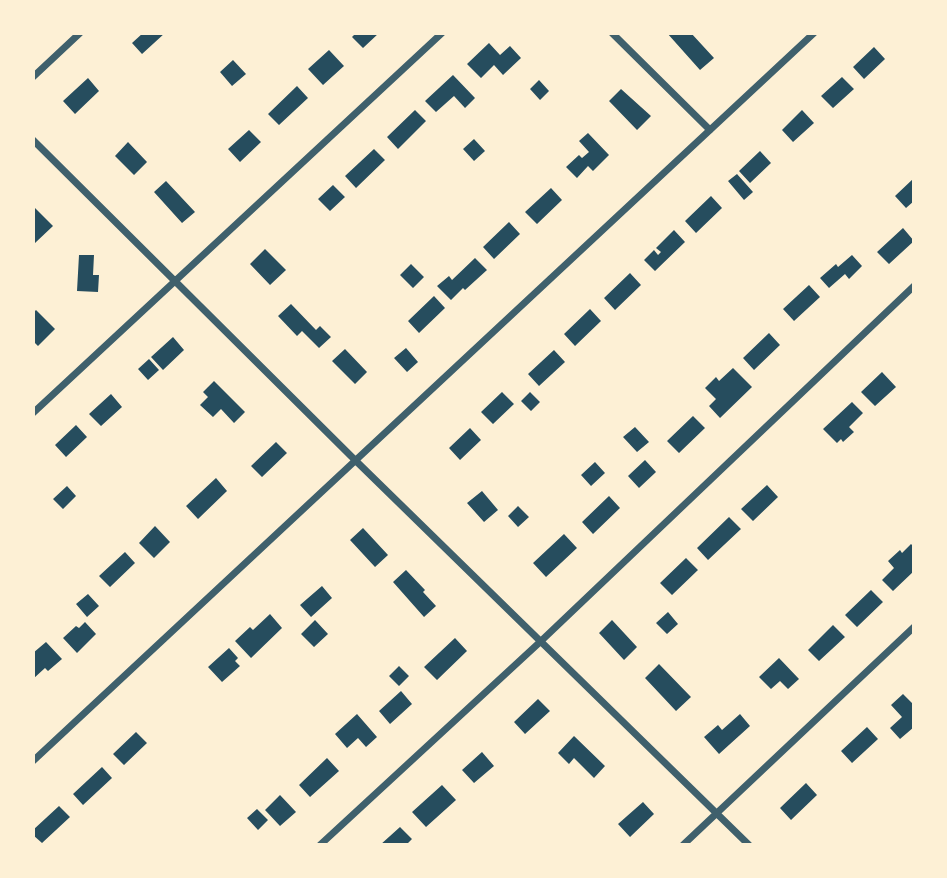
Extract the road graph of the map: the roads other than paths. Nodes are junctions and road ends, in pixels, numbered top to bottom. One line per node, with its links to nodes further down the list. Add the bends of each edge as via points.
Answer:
1 (80, 33): 5 (street)
2 (442, 33): 8 (street)
3 (612, 33): 6 (street)
4 (814, 33): 6 (street)
5 (33, 77)
6 (710, 130): 11 (street)
7 (33, 140): 8 (street)
8 (176, 282): 10 (street); 11 (street)
9 (914, 286): 13 (street)
10 (33, 414)
11 (356, 461): 13 (street); 14 (street)
12 (914, 627): 15 (street)
13 (540, 642): 15 (street); 16 (street)
14 (33, 761)
15 (717, 813): 17 (street); 18 (street)
16 (320, 845)
17 (683, 845)
18 (749, 845)

